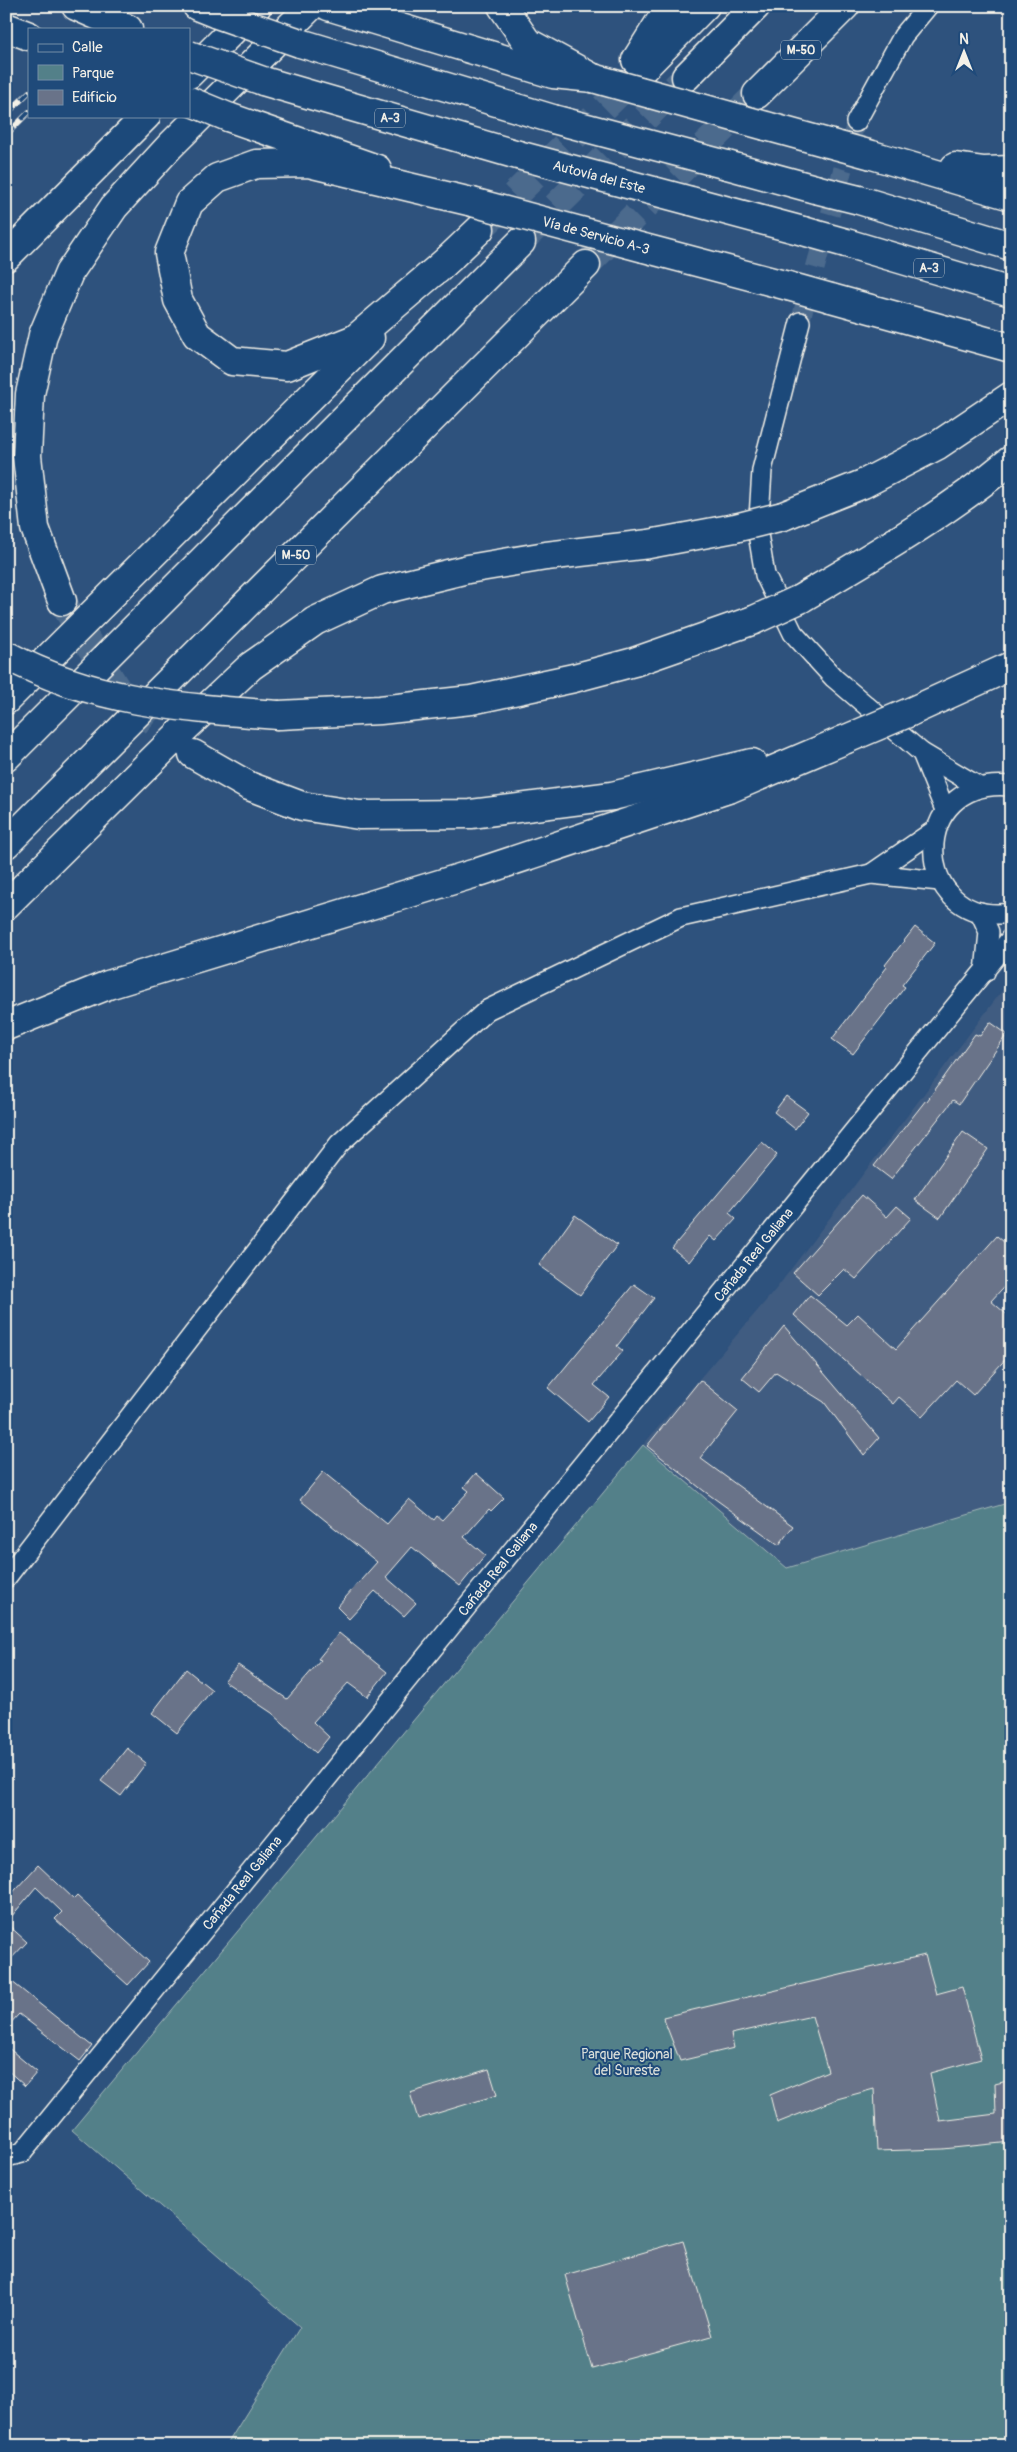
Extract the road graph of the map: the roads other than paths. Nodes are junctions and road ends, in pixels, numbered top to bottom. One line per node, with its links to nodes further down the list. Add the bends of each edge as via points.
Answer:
1 (76, 6): 12 (main road)
2 (257, 6): 15 (main road)
3 (502, 6): 17 (main road, via 527,42)
4 (670, 6): 5 (main road, via 638,67)
5 (705, 6)
6 (756, 6): 16 (main road)
7 (845, 6): 18 (main road, M-50)
8 (928, 6): 21 (street, via 903,36)
9 (325, 7): 17 (main road, via 553,74); 37 (main road, via 170,146 114,207 69,273 44,336 32,384 27,456 34,528)
10 (207, 10): 28 (main road, bridge, via 300,42 553,119 859,200)
11 (6, 27): 13 (main road)
12 (126, 28)
13 (28, 36)
14 (190, 55): 32 (main road, Autovía del Este / A-3, bridge, via 263,81 518,155 803,231)
15 (190, 73)
16 (686, 76)
17 (593, 78): 22 (main road, bridge)
18 (757, 94)
19 (190, 101): 25 (main road, Vía de Servicio A-3, bridge)
20 (144, 118): 29 (main road)
21 (856, 122)
22 (872, 155): 23 (main road, via 984,171); 24 (main road)
23 (1011, 170)
24 (1011, 196)
25 (472, 202): 30 (main road, via 308,164 256,164 217,178 189,203 169,253 178,300 197,336 232,360 288,366 355,339); 34 (main road, Vía de Servicio A-3, bridge)
26 (480, 229): 30 (main road)
27 (521, 242): 44 (main road)
28 (1011, 246)
29 (6, 257)
30 (450, 258): 40 (main road)
31 (586, 265): 49 (main road, M-50)
32 (1011, 292)
33 (800, 322): 42 (street, via 762,470 758,534 765,575 793,633 834,678)
34 (1011, 348)
35 (1011, 396): 52 (main road, bridge, via 938,445 862,484 783,516 649,544 468,569 382,590 315,621 251,666)
36 (1011, 460): 38 (main road, bridge, via 977,488 886,549 800,599 754,620 634,662 470,700 380,710 279,715 198,709 139,702 90,690 34,670)
37 (62, 601)
38 (6, 654)
39 (1011, 666): 41 (main road, bridge)
40 (6, 700)
41 (844, 740): 43 (main road, via 612,796 471,814 359,815 302,806 249,786); 57 (main road, via 722,791 476,873 108,985)
42 (922, 753): 46 (street); 47 (street)
43 (193, 754)
44 (6, 757)
45 (1011, 786): 46 (street)
46 (979, 787): 47 (street, via 960,796)
47 (945, 810): 48 (street)
48 (935, 830): 50 (street); 51 (street, via 932,856)
49 (6, 844)
50 (871, 874): 51 (street); 58 (street, via 681,917 487,1010 339,1144)
51 (940, 881): 53 (street, via 964,905)
52 (6, 905)
53 (980, 912): 54 (street); 56 (street, via 989,932)
54 (1011, 913)
55 (1011, 938): 56 (street, Cañada Real Galiana)
56 (985, 972): 59 (street, Cañada Real Galiana, via 22,2153)
57 (6, 1026)
58 (6, 1578)
59 (6, 2157)

